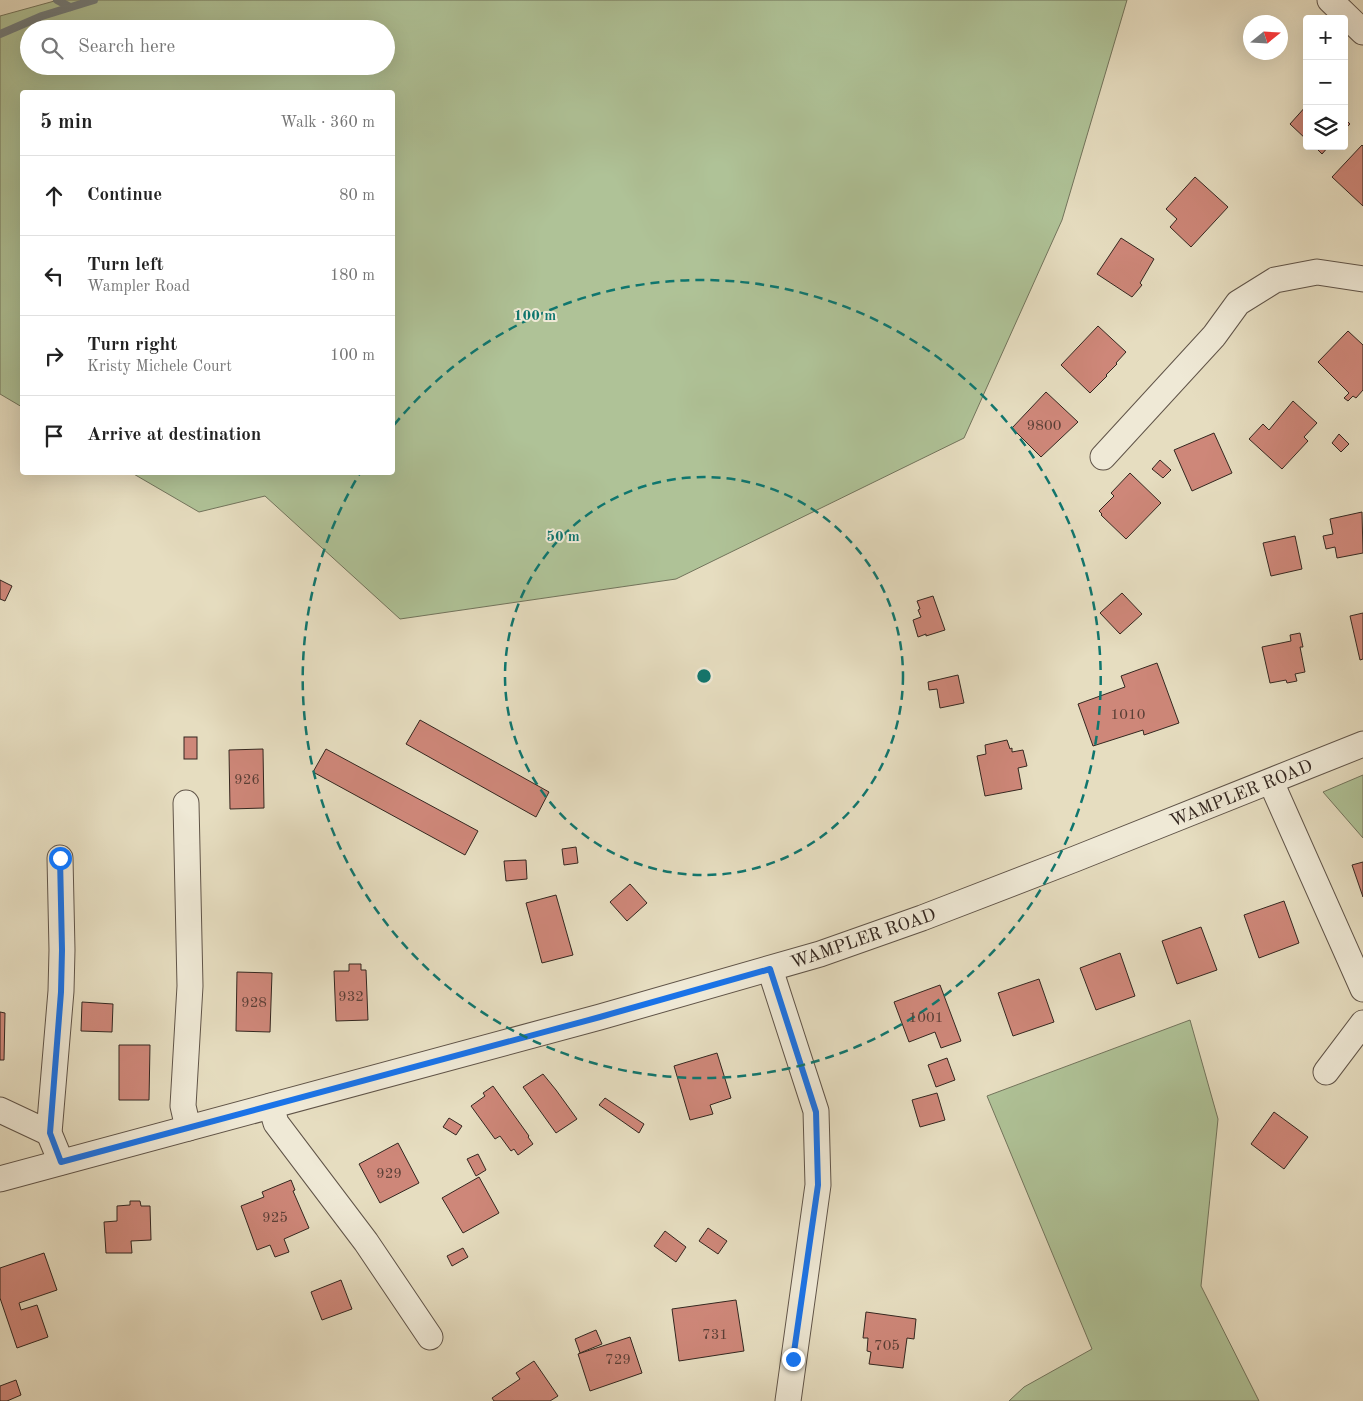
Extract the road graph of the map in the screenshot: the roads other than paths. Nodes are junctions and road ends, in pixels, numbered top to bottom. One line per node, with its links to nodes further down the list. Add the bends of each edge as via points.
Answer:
1 (1330, 0): 2 (street)
2 (1363, 32)
3 (1363, 279): 4 (street, via 1317,272 1275,280 1238,304 1214,336)
4 (1103, 457)
5 (1363, 744): 6 (street, WAMPLER ROAD)
6 (1271, 782): 9 (street, WAMPLER ROAD, via 922,918); 10 (street)
7 (186, 803): 15 (street, via 190,986 184,1106)
8 (60, 858): 16 (street, via 61,992)
9 (770, 969): 13 (street, WAMPLER ROAD); 20 (street, via 816,1112 818,1185)
10 (1363, 989)
11 (1363, 1023): 12 (street)
12 (1326, 1072)
13 (271, 1106): 15 (street, WAMPLER ROAD); 19 (street, via 276,1123 366,1242)
14 (0, 1110): 16 (street)
15 (188, 1128): 17 (street, WAMPLER ROAD)
16 (50, 1133): 17 (street)
17 (61, 1162): 18 (street, WAMPLER ROAD)
18 (0, 1179)
19 (430, 1337)
20 (788, 1401)

